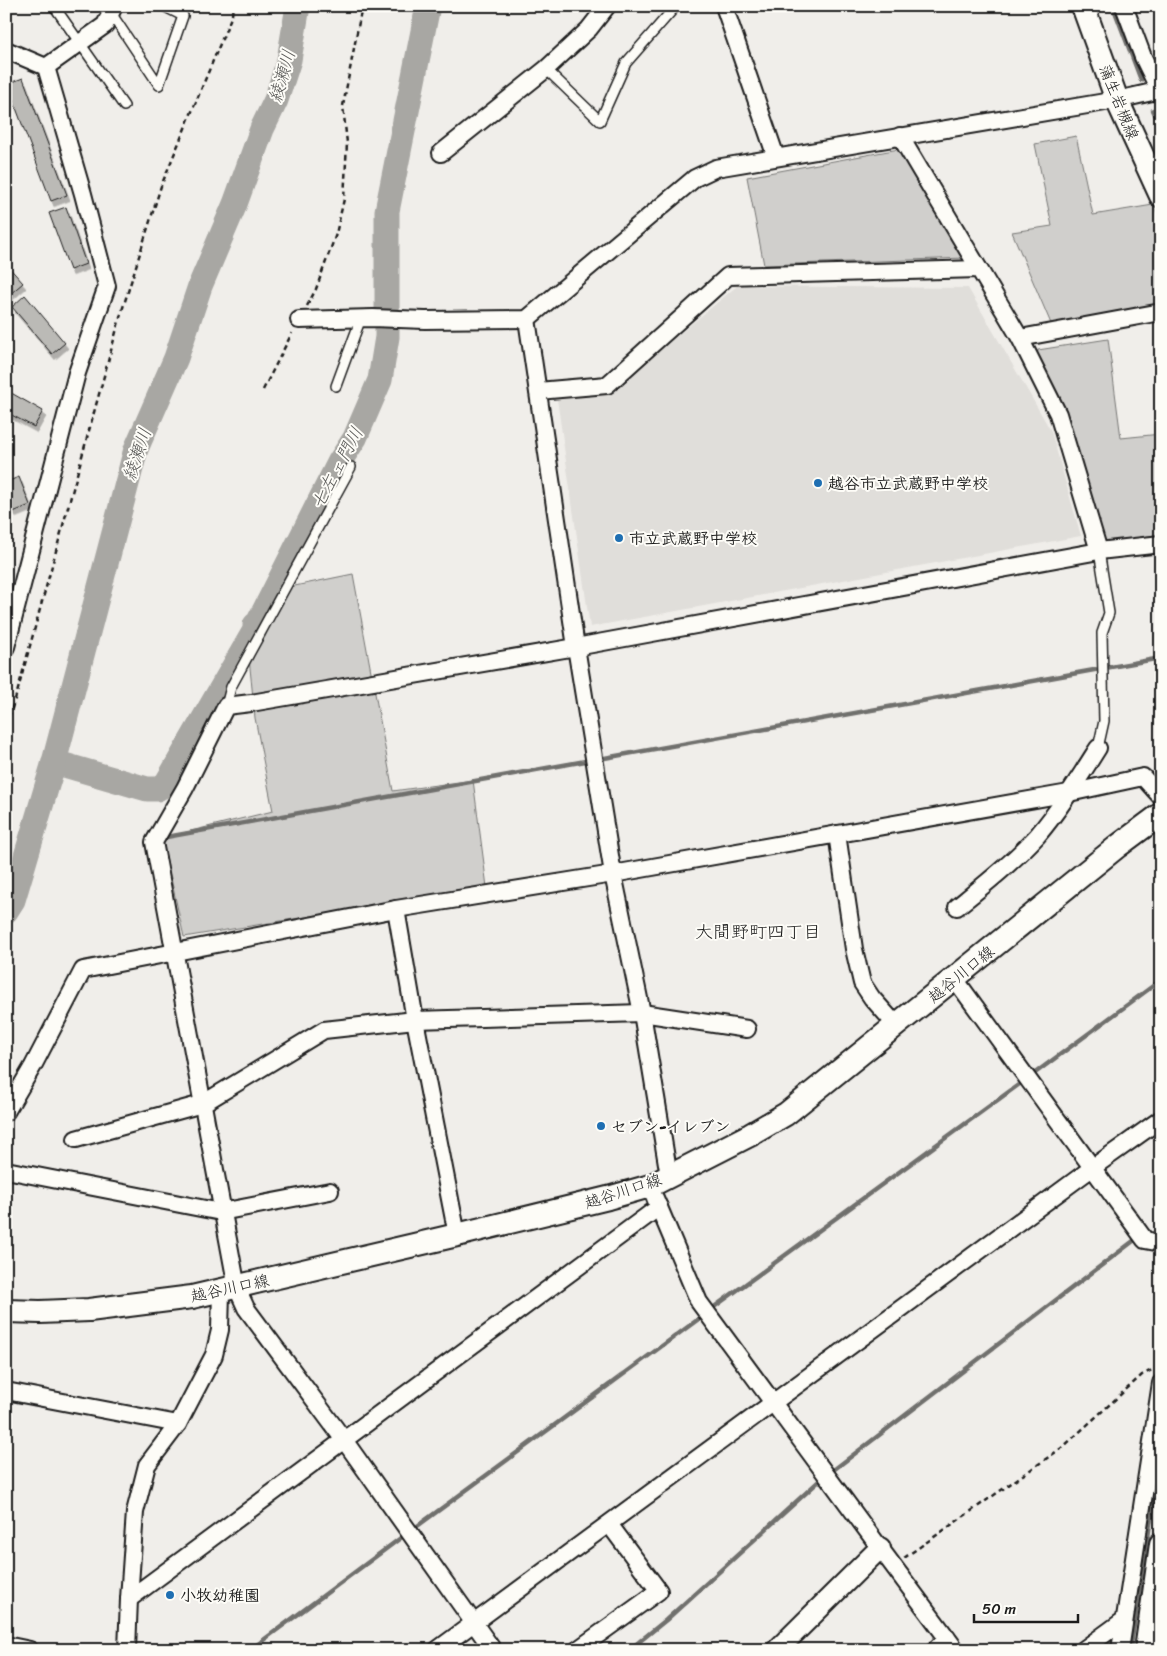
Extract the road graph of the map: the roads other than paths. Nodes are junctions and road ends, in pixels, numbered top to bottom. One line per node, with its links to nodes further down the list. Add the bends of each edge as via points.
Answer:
1 (54, 6): 9 (lane)
2 (163, 6): 8 (lane, via 183,16 159,85)
3 (607, 6): 12 (street, via 590,28)
4 (676, 6): 12 (lane, via 626,63 600,121)
5 (724, 6): 18 (street)
6 (1083, 6): 14 (main road, 蒲生岩槻線)
7 (1124, 6): 13 (street)
8 (113, 10): 9 (street, via 105,25)
9 (80, 43): 11 (street); 15 (lane)
10 (6, 50): 11 (street)
11 (46, 68): 31 (street, via 107,286 77,373)
12 (546, 69): 17 (street)
13 (1160, 91): 14 (street)
14 (1116, 100): 16 (street); 19 (main road, 蒲生岩槻線)
15 (124, 106)
16 (900, 136): 18 (street); 20 (street)
17 (441, 154)
18 (776, 157): 23 (street, via 716,168 695,178)
19 (1161, 196)
20 (979, 269): 25 (street); 27 (street, via 728,276 607,385)
21 (1161, 312): 25 (street)
22 (361, 318): 23 (street); 24 (street); 26 (lane)
23 (527, 319): 27 (street)
24 (299, 320)
25 (1020, 338): 30 (street, via 1058,414)
26 (336, 386)
27 (538, 390): 32 (street)
28 (351, 467): 33 (lane, via 231,687)
29 (1161, 544): 30 (street)
30 (1099, 551): 32 (street); 34 (lane, via 1109,612 1102,633 1104,721)
31 (6, 647)
32 (576, 647): 33 (street); 39 (street)
33 (226, 706): 42 (street, via 154,842)
34 (1098, 748): 35 (street)
35 (1069, 793): 36 (street, via 1143,777); 38 (street); 40 (street, via 1036,836)
36 (1161, 797)
37 (1161, 814): 43 (main road, 越谷川口線)
38 (837, 834): 39 (street); 46 (street, via 862,983)
39 (613, 874): 41 (street); 44 (street)
40 (956, 907)
41 (396, 909): 42 (street); 45 (street)
42 (175, 951): 48 (street); 49 (street, via 83,970)
43 (955, 979): 46 (main road, 越谷川口線); 52 (street)
44 (642, 1013): 45 (street); 47 (street); 54 (street)
45 (415, 1020): 48 (street, via 324,1030); 58 (street)
46 (896, 1025): 54 (main road, 越谷川口線, via 786,1114)
47 (747, 1029)
48 (202, 1104): 51 (street); 57 (street)
49 (6, 1112)
50 (1161, 1119): 52 (street)
51 (76, 1138)
52 (1092, 1168): 59 (street, via 1145,1240); 64 (street)
53 (6, 1170): 57 (street)
54 (660, 1181): 56 (street); 58 (main road, 越谷川口線, via 608,1198)
55 (330, 1191): 57 (street)
56 (659, 1207): 64 (street, via 699,1302); 66 (street)
57 (222, 1212): 60 (street)
58 (457, 1236): 60 (main road, 越谷川口線)
59 (1161, 1242)
60 (229, 1289): 61 (main road, 越谷川口線, via 90,1310); 65 (street, via 214,1355); 66 (street)
61 (6, 1311)
62 (1161, 1383): 71 (street)
63 (6, 1392): 65 (street)
64 (774, 1402): 67 (street); 69 (street)
65 (178, 1424): 70 (street, via 147,1465 135,1512)
66 (344, 1440): 70 (street); 72 (street)
67 (609, 1524): 72 (street); 79 (street, via 659,1591)
68 (1161, 1544): 84 (main road)
69 (880, 1548): 74 (street); 80 (street)
70 (129, 1599): 76 (street)
71 (1124, 1620): 82 (street); 83 (street)
72 (474, 1623): 77 (street); 78 (street)
73 (6, 1644): 75 (street)
74 (952, 1644): 81 (street)
75 (30, 1650)
76 (127, 1650)
77 (437, 1650)
78 (493, 1650)
79 (577, 1650)
80 (777, 1650)
81 (935, 1650)
82 (1084, 1650)
83 (1120, 1650)
84 (1146, 1650)

